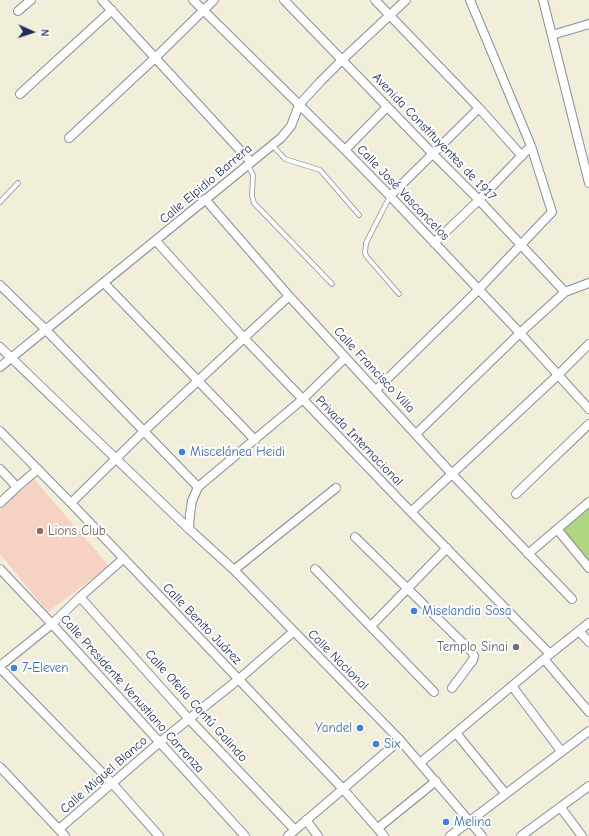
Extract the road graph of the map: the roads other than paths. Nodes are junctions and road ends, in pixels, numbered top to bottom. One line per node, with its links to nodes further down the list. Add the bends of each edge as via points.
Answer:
1 (32, 0): 12 (street)
2 (102, 0): 10 (street)
3 (193, 0): 11 (street, Calle José Vasconcelos)
4 (214, 0): 11 (street)
5 (284, 0): 17 (street, Avenida Constituyentes de 1917)
6 (374, 0): 13 (street)
7 (406, 0): 13 (street, Calle Elpidio Barrera)
8 (470, 0): 24 (street)
9 (543, 0): 15 (street)
10 (112, 10): 16 (street); 18 (street)
11 (203, 10): 16 (street); 19 (street, Calle José Vasconcelos)
12 (18, 11)
13 (390, 16): 17 (street, Calle Elpidio Barrera); 21 (street)
14 (589, 24): 15 (street)
15 (552, 35): 29 (street)
16 (155, 58): 22 (street); 28 (street)
17 (343, 59): 19 (street, Calle Elpidio Barrera); 20 (street, Avenida Constituyentes de 1917)
18 (20, 94)
19 (299, 106): 23 (street, Calle Elpidio Barrera, via 289,129); 25 (street, Calle José Vasconcelos)
20 (387, 107): 25 (street); 26 (street, Avenida Constituyentes de 1917)
21 (479, 108): 26 (street); 27 (street)
22 (69, 138)
23 (272, 145): 28 (street, Calle Elpidio Barrera); 35 (lane, via 281,156 320,170)
24 (531, 146): 27 (street); 38 (street, via 552,212)
25 (345, 150): 31 (street, Calle José Vasconcelos)
26 (433, 154): 31 (street); 33 (street, Avenida Constituyentes de 1917)
27 (522, 156): 33 (street)
28 (249, 163): 32 (street, Calle Elpidio Barrera); 41 (lane, via 253,175 254,203)
29 (589, 182)
30 (18, 183): 34 (lane)
31 (390, 196): 37 (street, Calle José Vasconcelos); 45 (lane, via 366,243 365,253)
32 (205, 199): 36 (street, Calle Elpidio Barrera); 46 (street, Calle Francisco Villa)
33 (479, 200): 37 (street); 38 (street, Avenida Constituyentes de 1917)
34 (0, 202)
35 (359, 215)
36 (156, 241): 40 (street, Calle Elpidio Barrera); 49 (street, Privada Internacional)
37 (434, 243): 43 (street, Calle José Vasconcelos)
38 (522, 245): 43 (street); 44 (street, Avenida Constituyentes de 1917)
39 (589, 283): 44 (street)
40 (104, 284): 47 (street, Calle Elpidio Barrera); 56 (street)
41 (332, 284)
42 (0, 285): 47 (street)
43 (478, 290): 48 (street, Calle José Vasconcelos); 57 (street)
44 (565, 292): 48 (street)
45 (399, 294)
46 (289, 296): 49 (street); 53 (street, Calle Francisco Villa)
47 (45, 329): 52 (street, Calle Elpidio Barrera); 62 (street)
48 (520, 333): 55 (street, Calle José Vasconcelos); 63 (street)
49 (244, 338): 56 (street); 58 (street, Privada Internacional)
50 (589, 344): 55 (street)
51 (0, 347): 52 (street, Calle Nacional)
52 (11, 358): 54 (street, Calle Elpidio Barrera); 65 (street, Calle Nacional)
53 (345, 358): 57 (street, Calle Francisco Villa); 58 (street)
54 (0, 367)
55 (558, 375): 59 (street, Calle José Vasconcelos); 68 (street)
56 (197, 381): 62 (street); 64 (street)
57 (376, 390): 63 (street, Calle Francisco Villa)
58 (303, 399): 64 (street); 76 (street, Privada Internacional)
59 (589, 409)
60 (589, 424): 72 (street)
61 (0, 431): 67 (street, Calle Benito Juárez)
62 (144, 431): 65 (street); 70 (street)
63 (416, 434): 68 (street, Calle Francisco Villa)
64 (255, 440): 70 (street)
65 (116, 458): 73 (street); 77 (street, Calle Nacional)
66 (0, 469): 69 (street)
67 (38, 469): 69 (street); 73 (street, Calle Benito Juárez)
68 (452, 474): 76 (street); 81 (street, Calle Francisco Villa)
69 (17, 487): 75 (street)
70 (198, 488): 77 (street, via 192,501)
71 (336, 488): 86 (street)
72 (516, 494)
73 (71, 502): 82 (street, Calle Benito Juárez)
74 (589, 502): 78 (street)
75 (0, 503)
76 (411, 512): 80 (street, Privada Internacional)
77 (189, 529): 86 (street, Calle Nacional)
78 (556, 529): 81 (street); 83 (street)
79 (355, 537): 87 (street)
80 (447, 548): 87 (street); 96 (street, Privada Internacional)
81 (528, 554): 89 (street, Calle Francisco Villa)
82 (123, 559): 88 (street); 98 (street, Calle Benito Juárez)
83 (589, 568)
84 (0, 569): 90 (street, Calle Presidente Venustiano Carranza)
85 (315, 569): 92 (street)
86 (234, 570): 94 (street, Calle Nacional)
87 (407, 588): 92 (street); 100 (street, via 474,654)
88 (80, 596): 90 (street); 103 (street, Calle Ofelia Cantú Galindo)
89 (572, 599)
90 (52, 624): 97 (street); 107 (street, Calle Presidente Venustiano Carranza)
91 (589, 624): 93 (street)
92 (371, 626): 101 (street)
93 (580, 631): 95 (street); 96 (street)
94 (293, 632): 98 (street, Calle Miguel Blanco); 106 (street, Calle Nacional)
95 (589, 642)
96 (547, 656): 99 (street); 102 (street, Privada Internacional)
97 (0, 667): 112 (street)
98 (239, 679): 103 (street, Calle Miguel Blanco); 114 (street, Calle Benito Juárez)
99 (512, 686): 105 (street); 108 (street)
100 (452, 688)
101 (434, 692)
102 (589, 712)
103 (189, 719): 107 (street, Calle Miguel Blanco); 121 (street, Calle Ofelia Cantú Galindo)
104 (589, 731): 108 (street)
105 (456, 733): 109 (street); 115 (street)
106 (400, 740): 109 (street, Calle Nacional); 114 (street)
107 (160, 742): 112 (street, Calle Miguel Blanco); 124 (street, Calle Presidente Venustiano Carranza)
108 (561, 751): 115 (street)
109 (420, 763): 111 (street, Calle Nacional)
110 (0, 767): 120 (street)
111 (436, 781): 118 (street, Calle Nacional); 119 (street)
112 (112, 783): 120 (street, Calle Miguel Blanco); 123 (street)
113 (589, 786): 116 (street)
114 (343, 789): 117 (street); 119 (street, Calle Benito Juárez)
115 (505, 793): 118 (street)
116 (560, 808): 130 (street); 131 (street)
117 (306, 820): 121 (street); 126 (street)
118 (469, 821): 128 (street); 129 (street, Calle Nacional)
119 (378, 828): 127 (street, Calle Benito Juárez)
120 (59, 829): 122 (street)
121 (295, 830): 125 (street)
122 (65, 836)
123 (159, 836)
124 (245, 836)
125 (288, 836)
126 (318, 836)
127 (384, 836)
128 (450, 836)
129 (482, 836)
130 (522, 836)
131 (582, 836)

